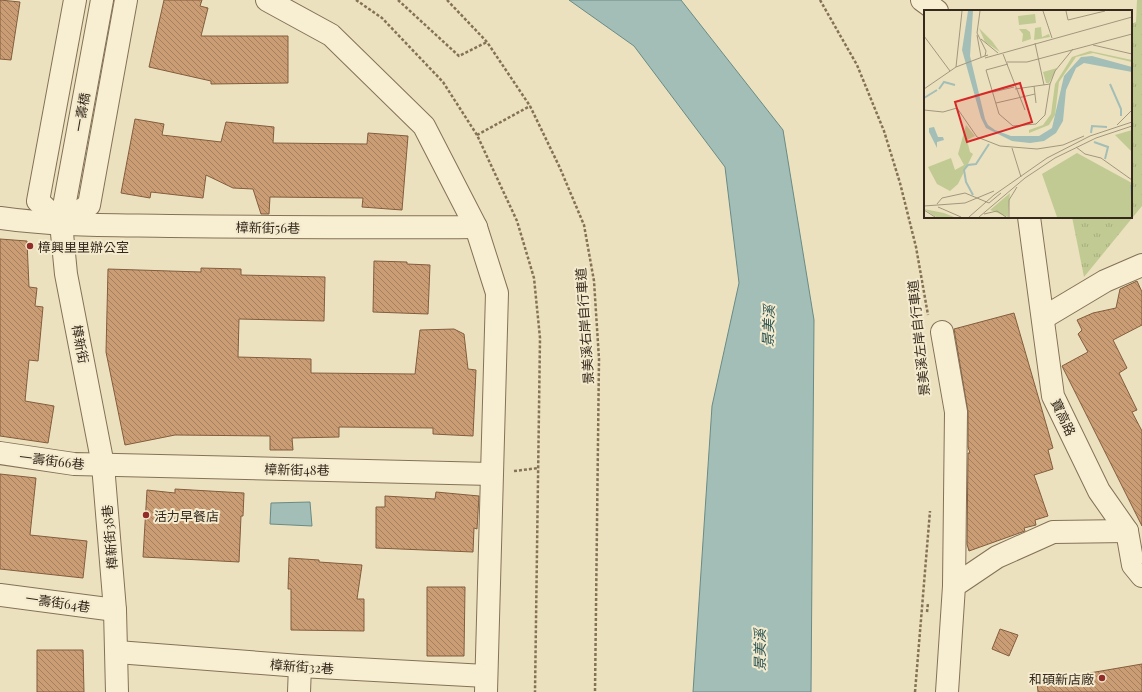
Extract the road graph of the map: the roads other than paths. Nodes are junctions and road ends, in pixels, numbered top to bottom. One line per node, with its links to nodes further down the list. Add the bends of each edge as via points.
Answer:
1 (75, 0): 9 (street, via 38,201)
2 (102, 0): 9 (street, 一壽橋)
3 (126, 0): 9 (street, via 89,205)
4 (267, 0): 10 (street, via 330,35 424,126)
5 (922, 0): 6 (street)
6 (936, 10)
7 (0, 218): 9 (street, 樟新街56巷)
8 (1029, 218): 12 (street, 寶高路)
9 (61, 223): 10 (street, 樟新街56巷, via 272,228); 15 (street, 樟新街, via 66,274)
10 (476, 227): 16 (street, via 498,293)
11 (1142, 265): 12 (street, via 1105,281)
12 (1043, 318): 17 (street, 寶高路, via 1053,396 1099,491)
13 (935, 327): 19 (street, via 956,412)
14 (0, 453): 15 (street, 一壽街66巷, via 74,464)
15 (104, 464): 16 (street, 樟新街48巷); 21 (street, 樟新街38巷)
16 (492, 474): 24 (street)
17 (1127, 531): 18 (street, 寶高路, via 1133,565); 19 (street, via 1053,532 997,557)
18 (1142, 576)
19 (954, 586): 27 (street)
20 (0, 595): 21 (street, 一壽街64巷)
21 (115, 610): 22 (street)
22 (117, 652): 23 (street, 樟新街32巷); 25 (street)
23 (300, 666): 24 (street, 樟新街32巷); 26 (street)
24 (486, 684)
25 (117, 692)
26 (300, 692)
27 (947, 692)

